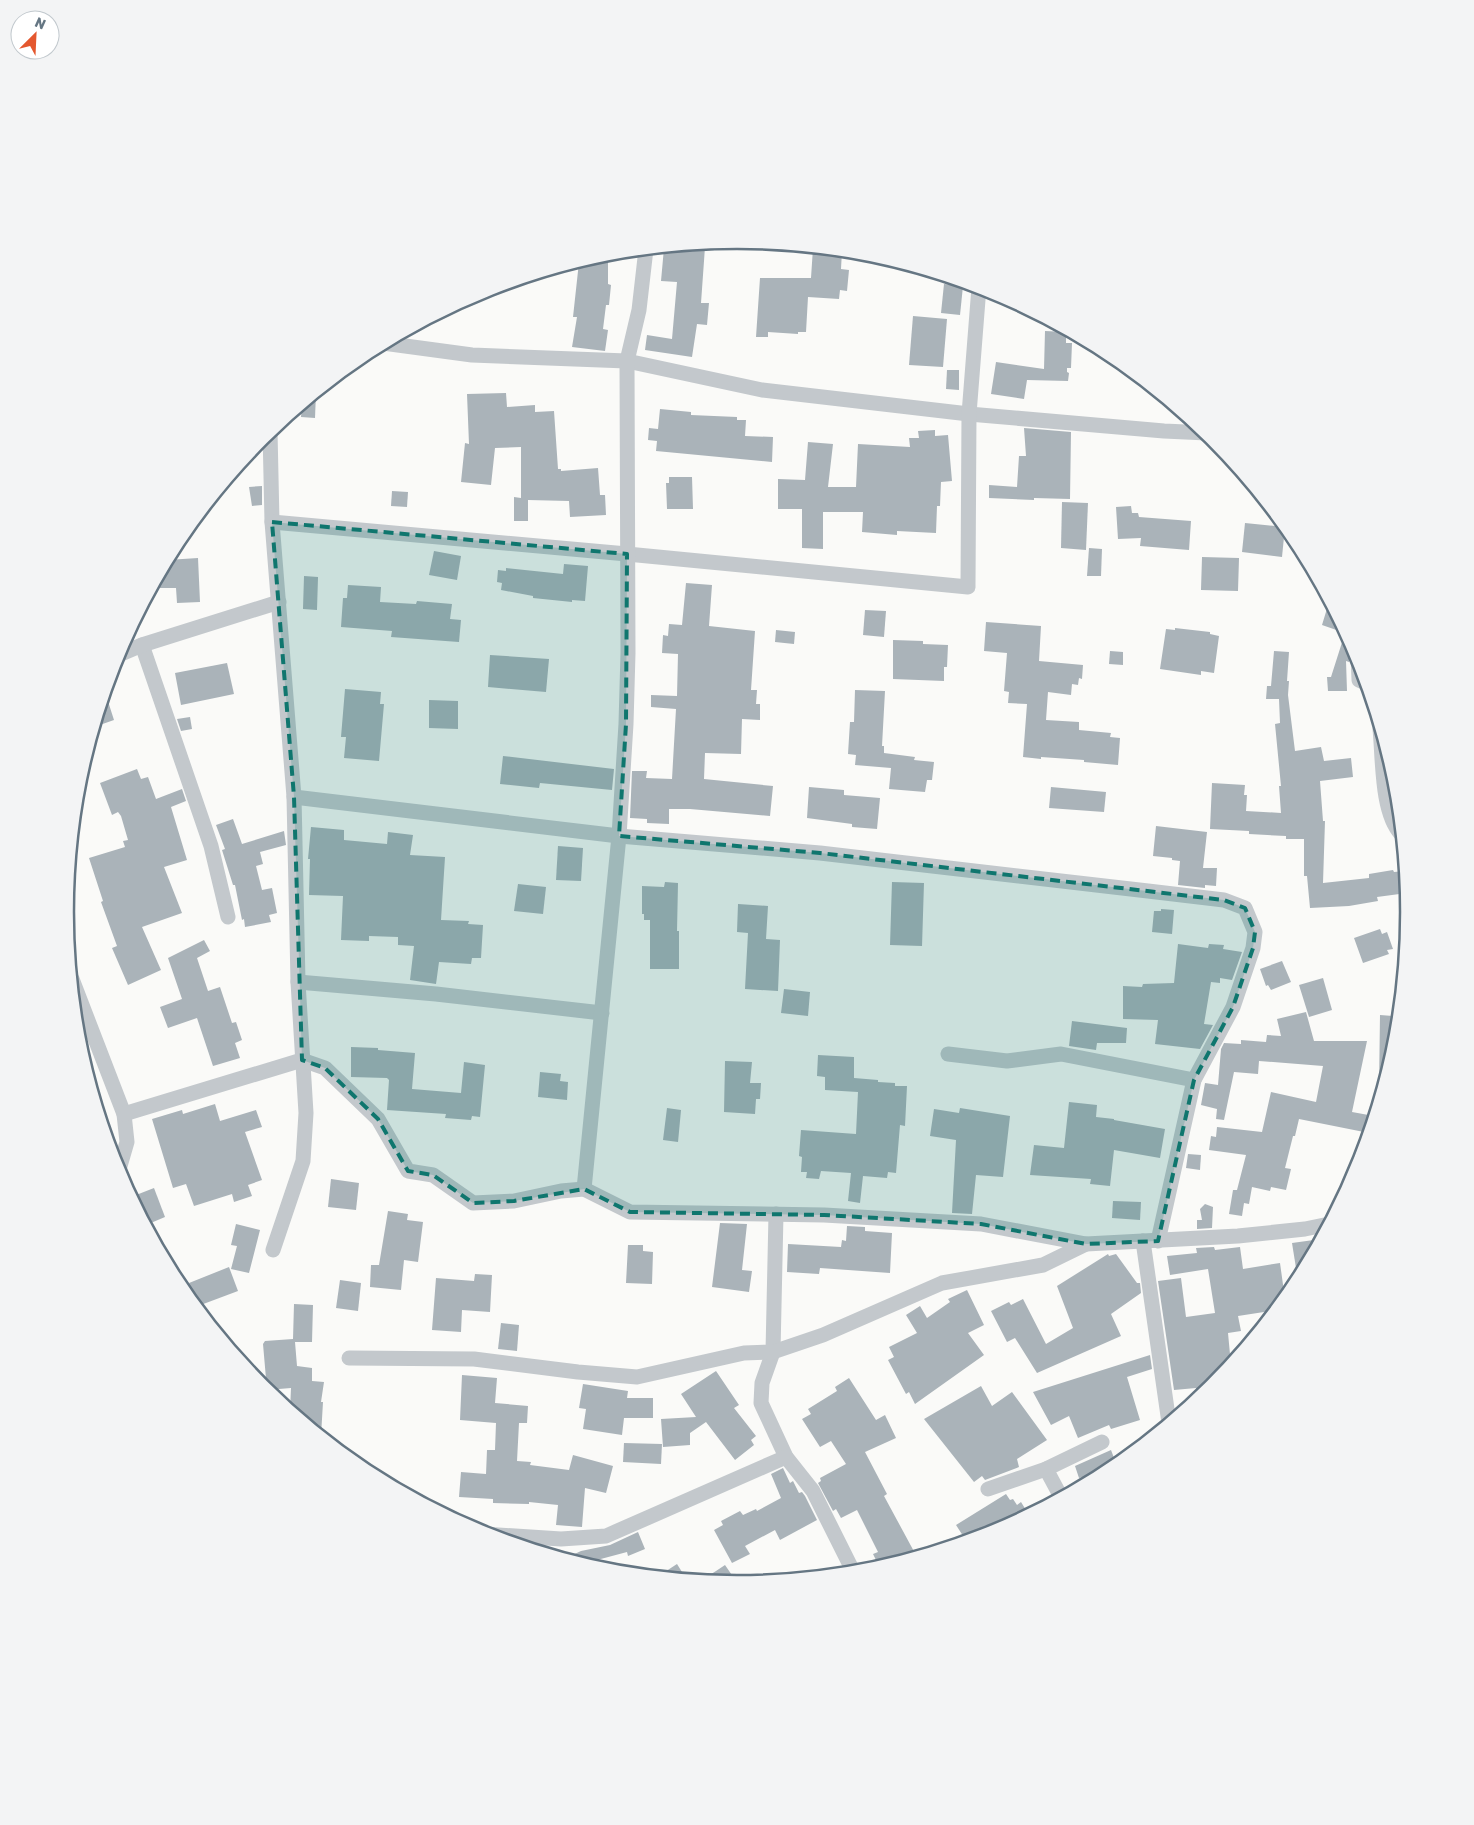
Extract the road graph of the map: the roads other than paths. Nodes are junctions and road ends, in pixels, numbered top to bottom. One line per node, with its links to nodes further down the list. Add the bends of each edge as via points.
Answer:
1 (645, 256): 4 (street, via 639,310)
2 (978, 295): 5 (street)
3 (395, 345): 4 (street, via 472,355)
4 (627, 361): 5 (street, via 762,390); 9 (street)
5 (969, 414): 6 (street); 9 (street, via 968,587)
6 (1194, 432)
7 (270, 442): 8 (street)
8 (272, 522): 9 (street); 10 (street)
9 (627, 554): 16 (street, via 628,652)
10 (279, 602): 11 (street); 14 (street)
11 (142, 645): 12 (street); 17 (street, via 211,846)
12 (128, 651)
13 (1383, 761): 15 (street, via 1387,809)
14 (294, 797): 16 (street); 18 (street)
15 (1395, 827)
16 (619, 836): 20 (street); 23 (street, via 820,853 1224,900 1245,908 1255,932 1253,948 1233,1007)
17 (228, 917)
18 (298, 982): 20 (street); 22 (street)
19 (79, 997): 24 (street)
20 (602, 1013): 26 (street)
21 (948, 1054): 23 (street, via 1007,1061 1060,1054)
22 (302, 1060): 24 (street); 26 (street, via 325,1068 378,1118 408,1170 433,1175 473,1203 514,1201); 31 (street, via 306,1113 303,1161)
23 (1194, 1080): 29 (street)
24 (124, 1114): 25 (street, via 127,1142)
25 (122, 1160)
26 (584, 1189): 27 (street, via 630,1212)
27 (776, 1214): 30 (street, via 981,1224); 32 (street)
28 (1321, 1225): 29 (street, via 1238,1236)
29 (1150, 1241): 30 (street); 34 (street)
30 (1086, 1244): 32 (street, via 1043,1265 942,1283 823,1335)
31 (273, 1250)
32 (773, 1352): 33 (street, via 744,1353 637,1377 474,1358); 36 (street, via 762,1384 761,1403)
33 (349, 1358)
34 (1168, 1416)
35 (1102, 1442): 37 (street)
36 (786, 1457): 40 (street, via 606,1536 561,1539); 41 (street, via 813,1491)
37 (1046, 1470): 38 (street); 39 (street)
38 (988, 1490)
39 (1058, 1493)
40 (511, 1536)
41 (850, 1566)

